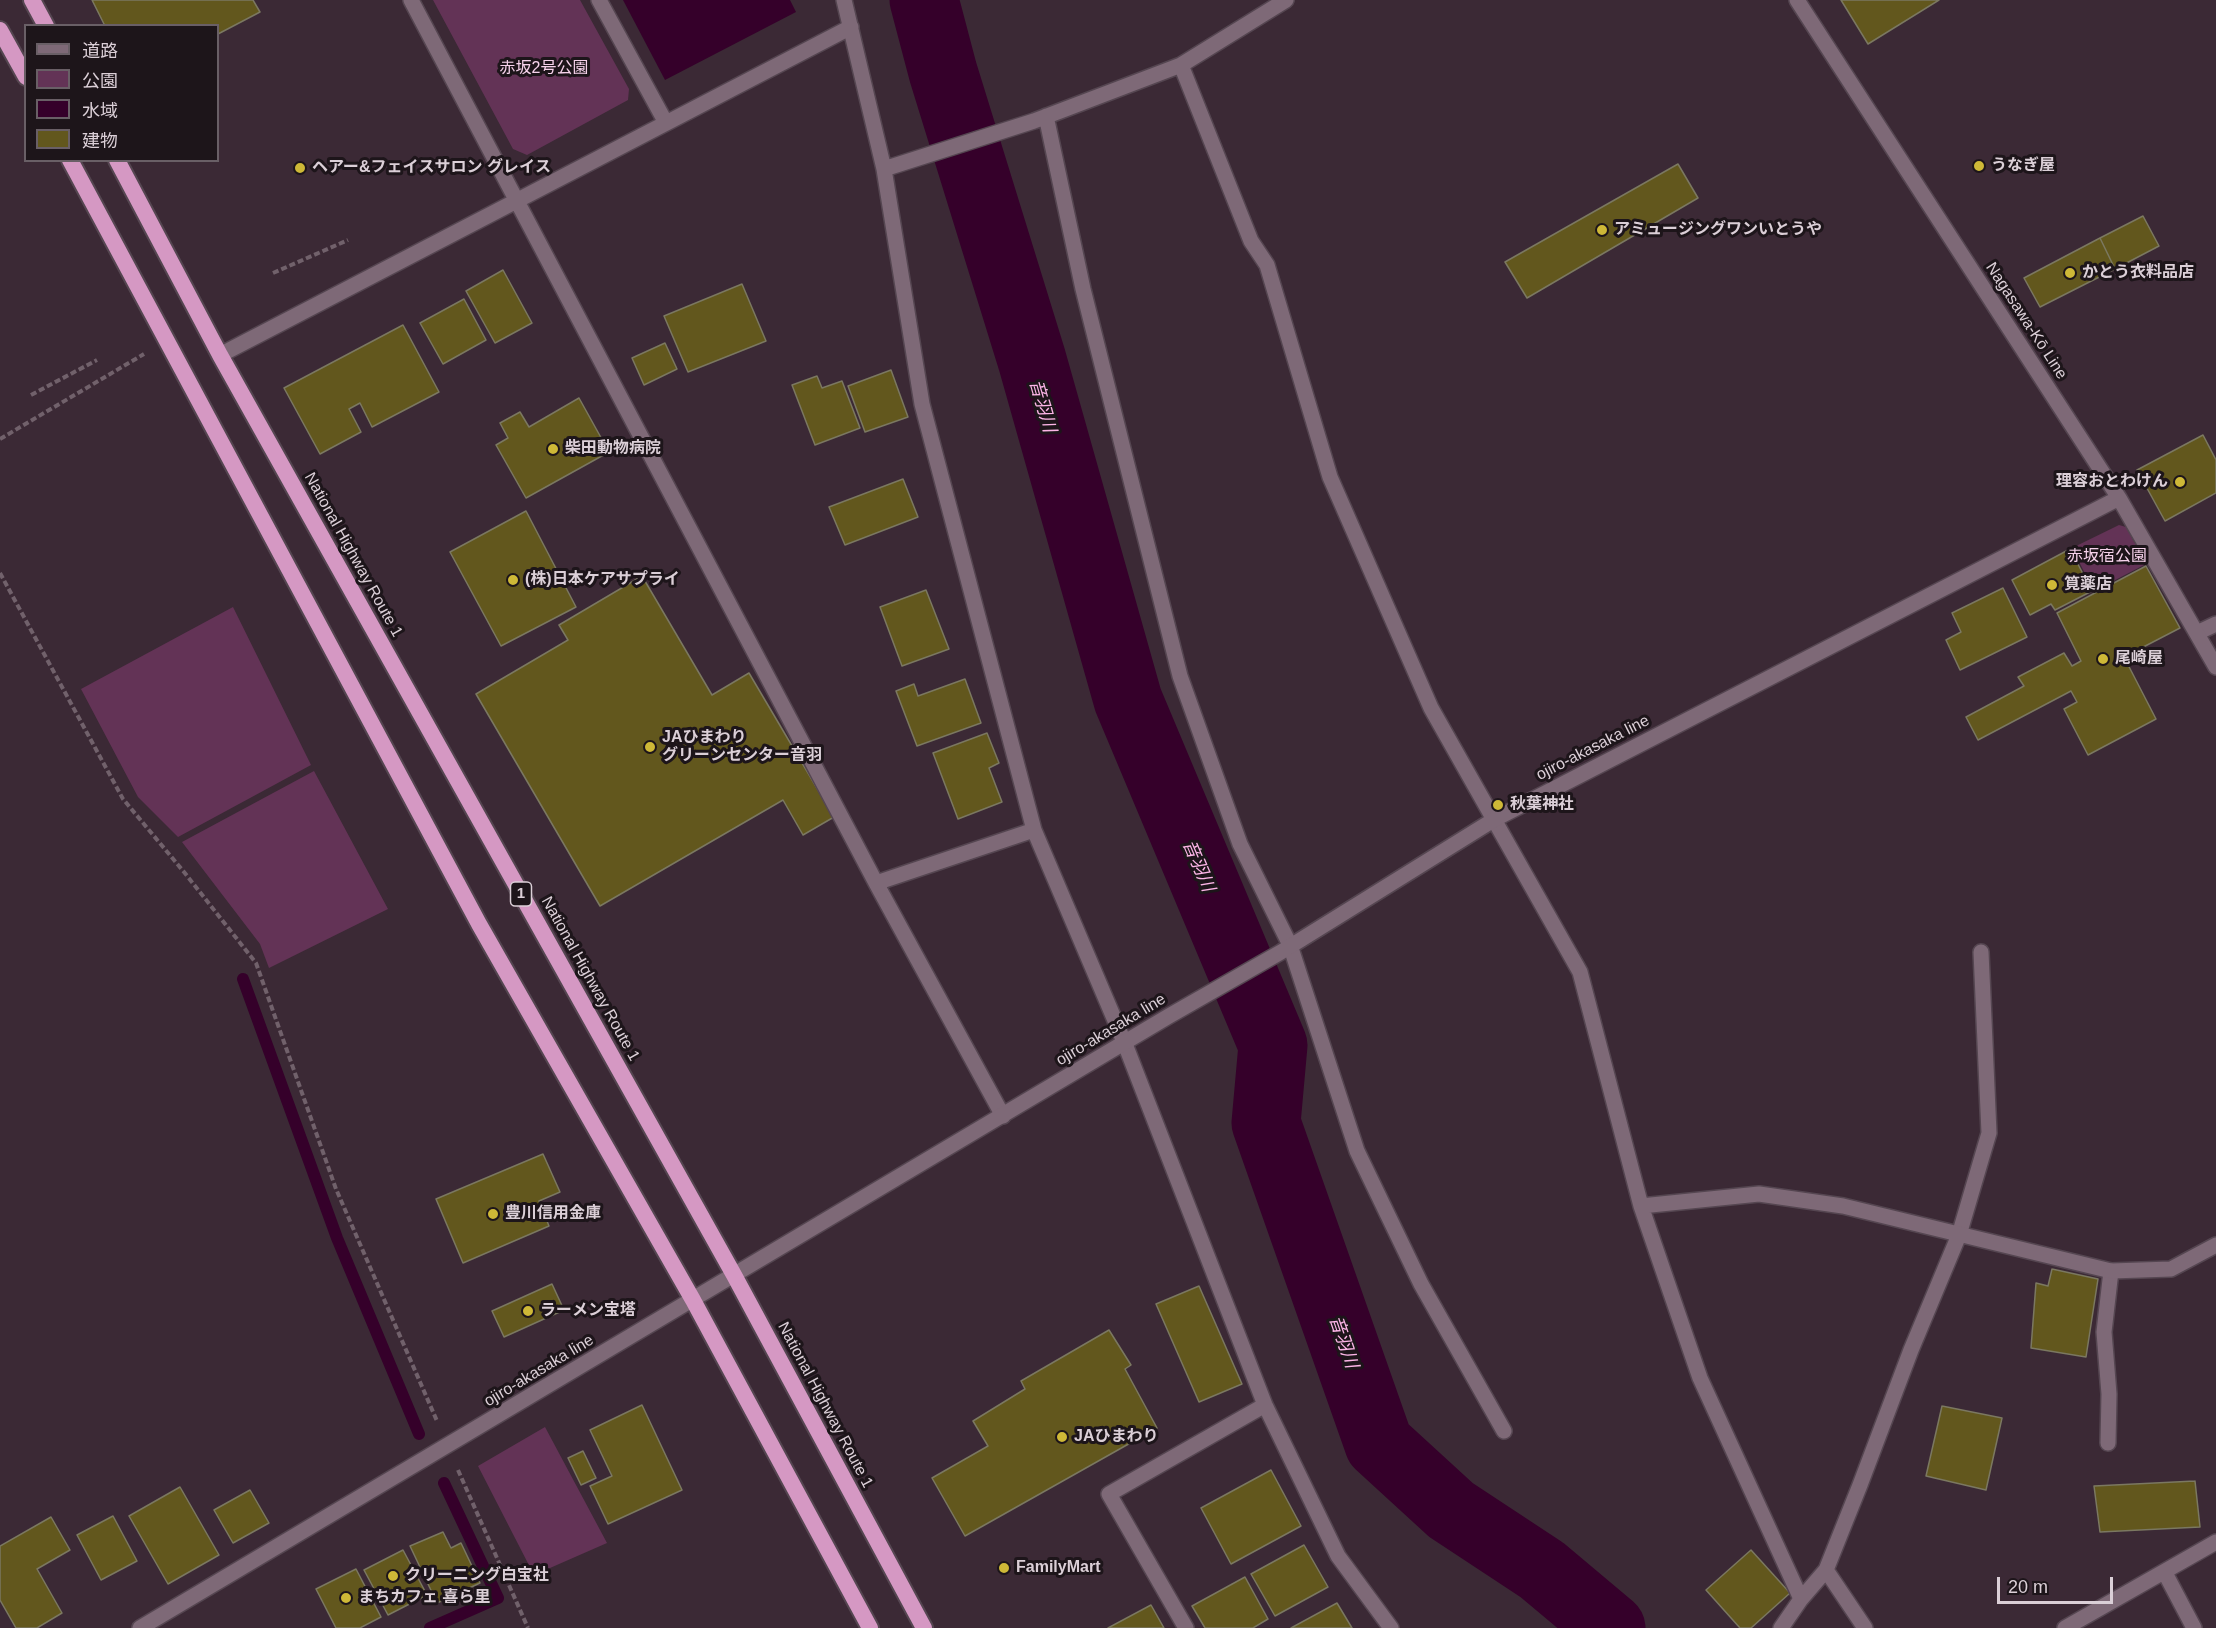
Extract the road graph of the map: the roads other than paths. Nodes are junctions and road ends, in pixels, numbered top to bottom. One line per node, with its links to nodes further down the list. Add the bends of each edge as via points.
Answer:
1 (32, 0): 7 (highway)
2 (411, 0): 17 (street)
3 (599, 0): 13 (street)
4 (844, 0): 8 (street)
5 (1286, 0): 10 (street)
6 (1797, 0): 19 (street, Nagasawa-Kō Line)
7 (45, 24)
8 (851, 27): 13 (street); 16 (street)
9 (0, 30): 11 (highway)
10 (1181, 65): 12 (street); 23 (street, via 1251,241 1267,266 1330,477 1431,708)
11 (24, 73)
12 (1040, 119): 16 (street); 26 (street, via 1180,676 1240,844)
13 (666, 123): 17 (street)
14 (71, 162): 35 (highway, via 479,924)
15 (118, 162): 18 (highway, National Highway Route 1 / 1)
16 (884, 169): 24 (street, via 922,404)
17 (518, 201): 18 (street); 25 (street)
18 (220, 355): 34 (highway, National Highway Route 1 / 1)
19 (2119, 498): 21 (street, Nagasawa-Kō Line); 23 (street, ojiro-akasaka line)
20 (2216, 624): 21 (street)
21 (2197, 633): 22 (street, Nagasawa-Kō Line)
22 (2216, 667)
23 (1495, 819): 26 (street, ojiro-akasaka line); 30 (street, via 1580,972)
24 (1034, 830): 25 (street); 28 (street)
25 (876, 883): 29 (street)
26 (1285, 949): 28 (street, ojiro-akasaka line); 37 (street, via 1357,1151 1421,1284)
27 (1981, 952): 31 (street, via 1989,1133)
28 (1125, 1044): 29 (street, ojiro-akasaka line); 36 (street)
29 (1003, 1116): 34 (street, ojiro-akasaka line)
30 (1641, 1206): 31 (street, via 1759,1194 1844,1206); 42 (street, via 1700,1378)
31 (1959, 1235): 33 (street); 40 (street)
32 (2216, 1245): 33 (street, via 2171,1269)
33 (2111, 1271): 38 (street, via 2104,1332)
34 (734, 1275): 35 (street, ojiro-akasaka line); 45 (highway, National Highway Route 1 / 1)
35 (693, 1300): 43 (street, ojiro-akasaka line); 44 (highway)
36 (1265, 1406): 46 (street, via 1109,1494); 47 (street, via 1338,1556)
37 (1504, 1431)
38 (2108, 1443)
39 (2216, 1542): 41 (street)
40 (1826, 1570): 42 (street); 49 (street)
41 (2165, 1573): 50 (street); 51 (street)
42 (1801, 1599): 48 (street)
43 (141, 1628)
44 (870, 1628)
45 (924, 1628)
46 (1186, 1628)
47 (1391, 1628)
48 (1781, 1628)
49 (1865, 1628)
50 (2065, 1628)
51 (2194, 1628)

